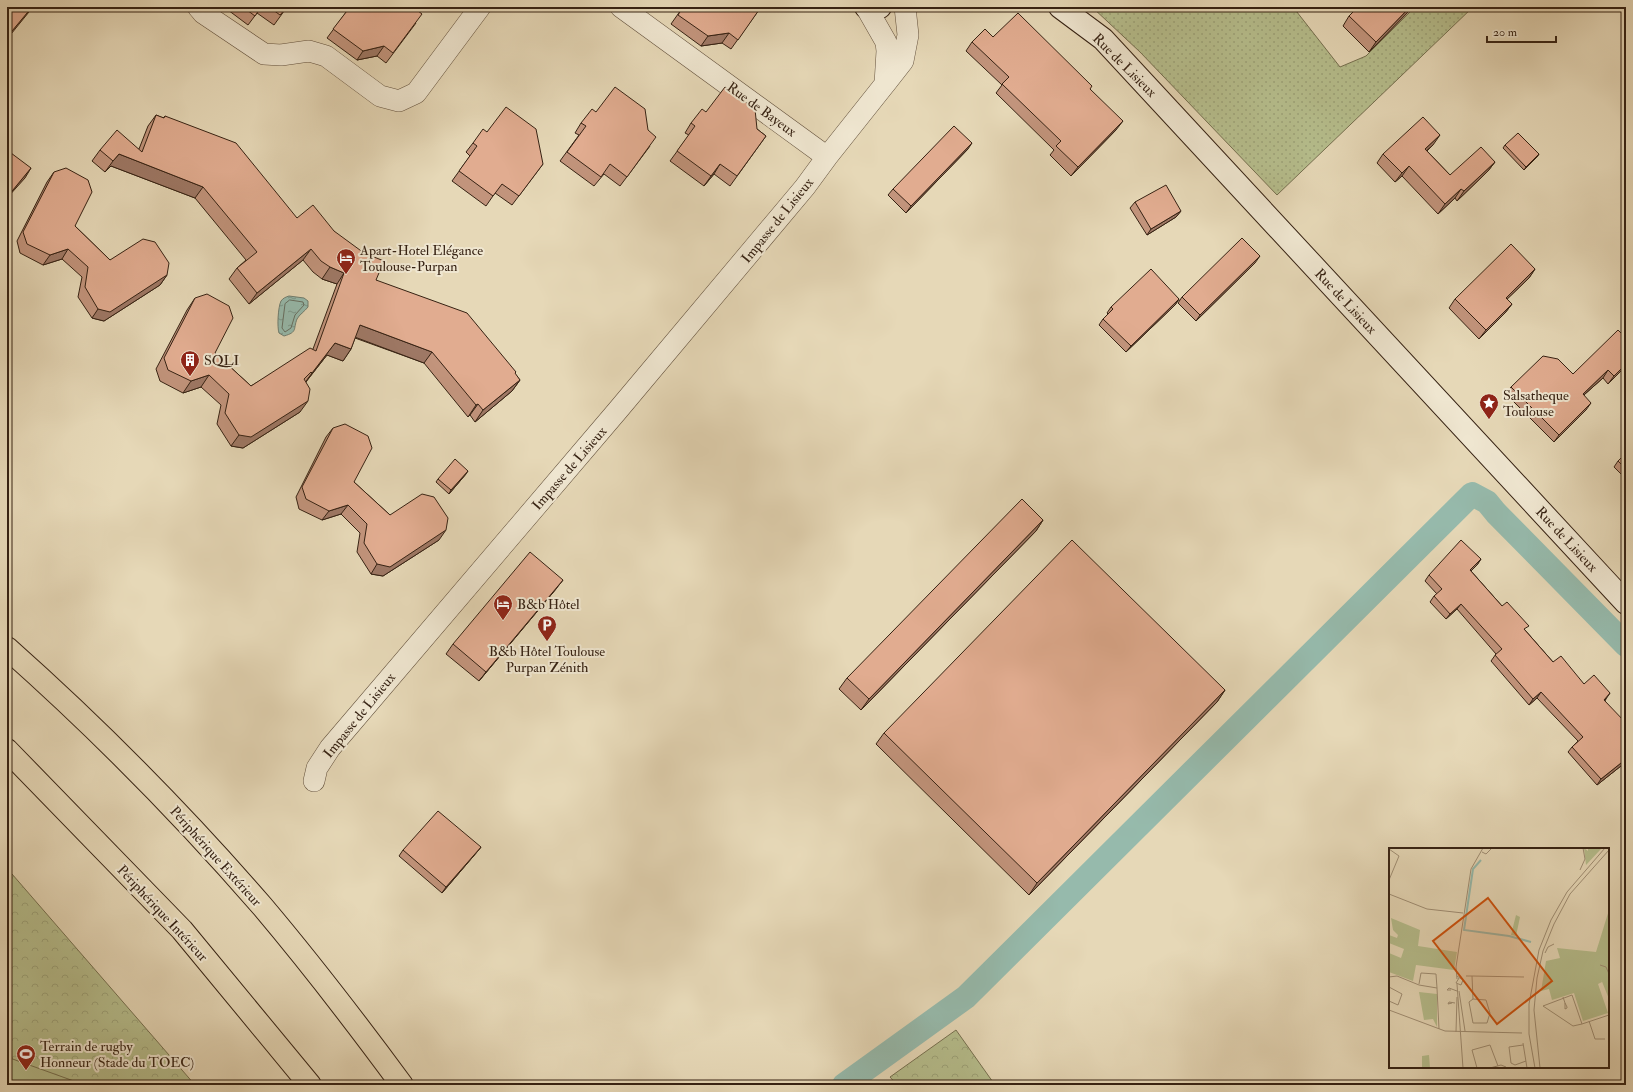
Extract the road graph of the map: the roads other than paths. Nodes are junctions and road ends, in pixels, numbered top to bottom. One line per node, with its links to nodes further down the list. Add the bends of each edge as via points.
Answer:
1 (198, 7): 2 (street, via 203,14 264,54 281,55 309,51 326,56 380,96 399,101 416,93)
2 (480, 7)
3 (621, 7): 9 (street, Rue de Bayeux)
4 (866, 7): 5 (street); 8 (street, via 886,42)
5 (880, 7)
6 (905, 7): 8 (street, via 908,35 903,61)
7 (1060, 7): 10 (street, Rue de Lisieux, via 1103,39)
8 (885, 84): 9 (street)
9 (827, 157): 13 (street, Impasse de Lisieux, via 805,187 618,410 330,748 317,768)
10 (1626, 603)
11 (7, 648): 17 (highway, Périphérique Extérieur, via 113,747 184,820 246,889 343,1006)
12 (7, 750): 14 (highway, Périphérique Intérieur, via 182,930)
13 (314, 780)
14 (276, 1045): 15 (highway); 16 (highway, Périphérique Intérieur)
15 (296, 1085)
16 (310, 1085)
17 (402, 1085)

